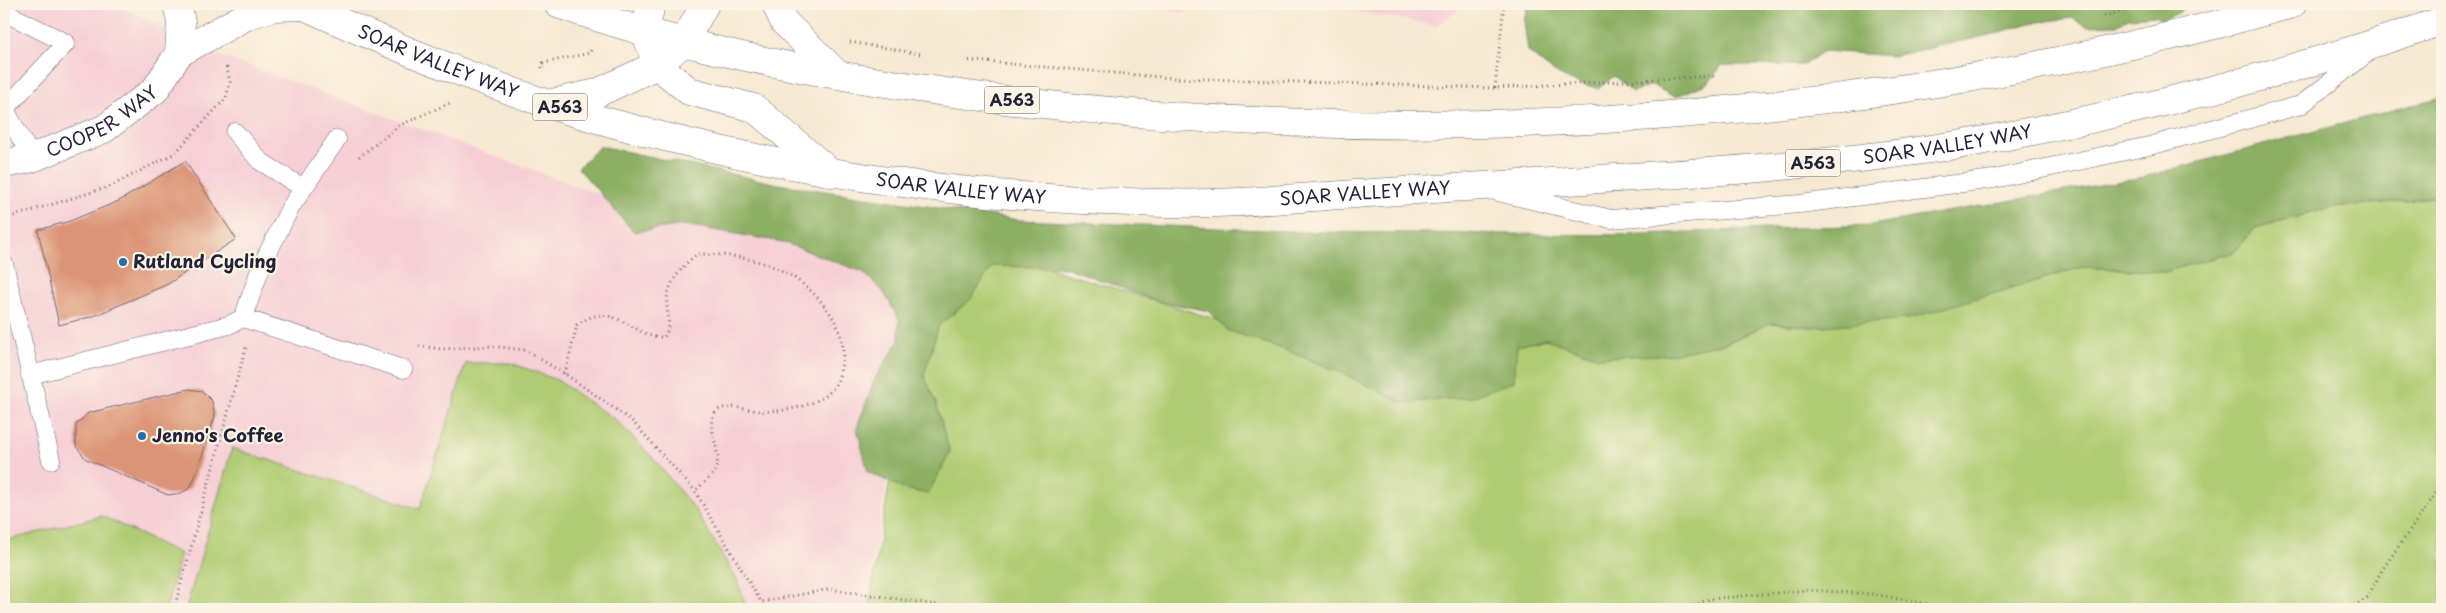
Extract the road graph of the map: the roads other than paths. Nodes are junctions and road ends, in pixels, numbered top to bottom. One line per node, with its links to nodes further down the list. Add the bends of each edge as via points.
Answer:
1 (177, 4): 13 (main road, via 181,22)
2 (558, 4): 10 (main road, A563)
3 (651, 4): 10 (main road)
4 (704, 4): 11 (main road)
5 (776, 4): 15 (main road, via 784,22)
6 (2292, 4): 15 (main road, A563, via 2198,31 2075,59 1819,101 1644,118 1484,124 1261,120 1076,108 940,92)
7 (303, 5): 13 (main road, via 274,7 248,15); 16 (main road, SOAR VALLEY WAY / A563, via 424,57)
8 (4, 12): 17 (lane, via 66,43)
9 (2442, 21): 12 (main road, SOAR VALLEY WAY / A563)
10 (644, 31): 11 (main road, A563); 14 (main road)
11 (684, 42): 14 (main road); 15 (main road, A563)
12 (2382, 42): 23 (main road, SOAR VALLEY WAY / A563, via 2259,77 2100,116 1962,144 1778,168); 23 (lane, via 2301,105 2149,146 1994,178 1800,204 1610,219)
13 (179, 53): 20 (main road, COOPER WAY, via 155,90 104,129)
14 (657, 64): 16 (main road, via 597,93); 22 (main road, via 690,91 754,108)
15 (837, 74)
16 (548, 104): 22 (main road, SOAR VALLEY WAY / A563, via 746,157)
17 (4, 109): 20 (lane)
18 (236, 132): 24 (lane, via 260,161)
19 (337, 139): 24 (lane)
20 (32, 158): 21 (main road, COOPER WAY)
21 (4, 164)
22 (831, 173): 23 (main road, SOAR VALLEY WAY / A563, via 988,195 1168,204)
23 (1475, 186)
24 (304, 188): 26 (lane, via 290,208 261,267)
25 (4, 264): 28 (lane)
26 (243, 318): 27 (lane); 28 (lane)
27 (403, 369)
28 (30, 375): 29 (lane)
29 (51, 460)

